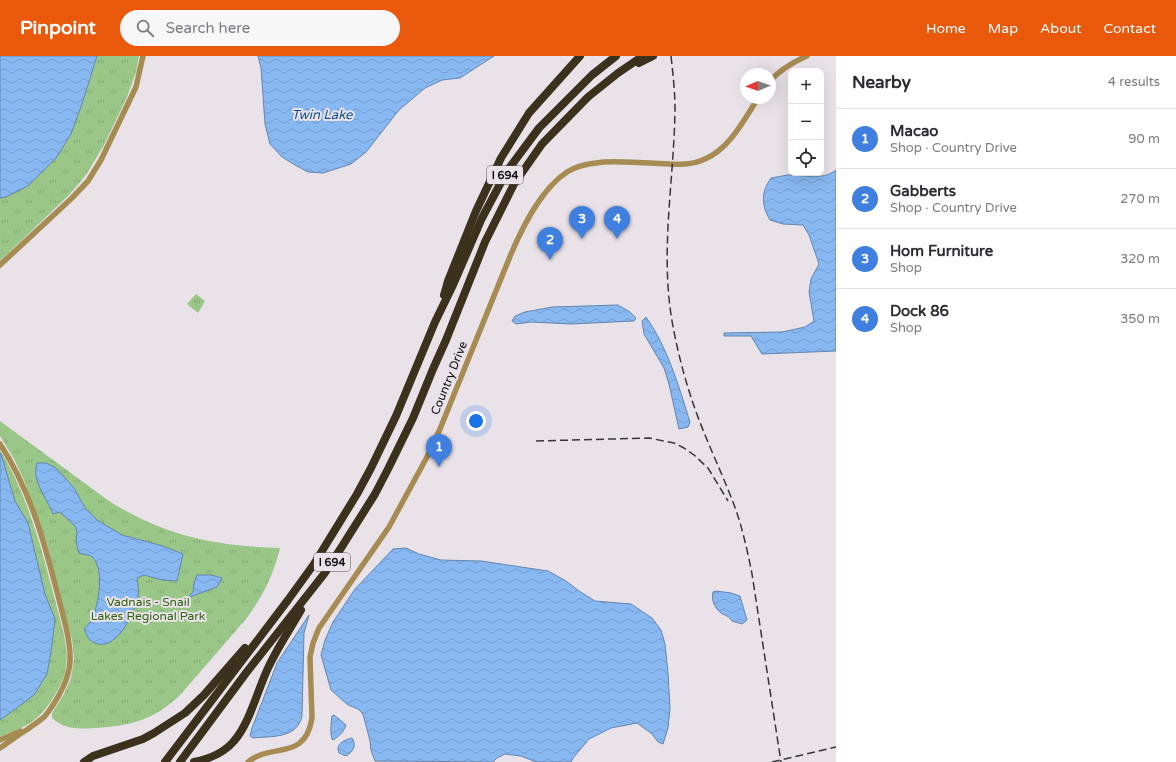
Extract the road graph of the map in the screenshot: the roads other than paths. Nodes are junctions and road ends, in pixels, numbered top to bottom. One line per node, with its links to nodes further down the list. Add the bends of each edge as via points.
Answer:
1 (143, 56): 10 (street, via 136,87 95,171 81,190)
2 (580, 56): 11 (highway, via 529,113 501,158 476,211 448,281)
3 (616, 56): 11 (highway, I 694, via 592,75 539,128 507,171 482,218)
4 (643, 56): 7 (highway, I 694)
5 (653, 56): 7 (highway)
6 (807, 56): 8 (street, via 789,65)
7 (618, 72): 13 (highway, I 694, via 588,97 542,144 514,184 485,242 401,444 375,494)
8 (776, 76)
9 (754, 104): 22 (street, Country Drive, via 728,142 705,159 687,164 589,164 568,171 546,193 533,210 517,241 427,457 388,527 319,628 310,657 312,718 306,737 292,749 256,757)
10 (0, 266)
11 (435, 322): 14 (highway, I 694, via 396,416 371,468 343,519)
12 (0, 444): 15 (street, via 25,491 40,533 69,642 71,660 68,677 58,698 44,717)
13 (342, 548): 18 (highway, via 276,652 234,741 215,755); 21 (highway, I 694)
14 (288, 600): 19 (highway, via 191,708 143,739 93,756); 20 (highway, I 694)
15 (27, 729): 16 (street); 17 (street)
16 (0, 740)
17 (0, 748)
18 (197, 761)
19 (84, 762)
20 (165, 762)
21 (180, 762)
22 (248, 762)

